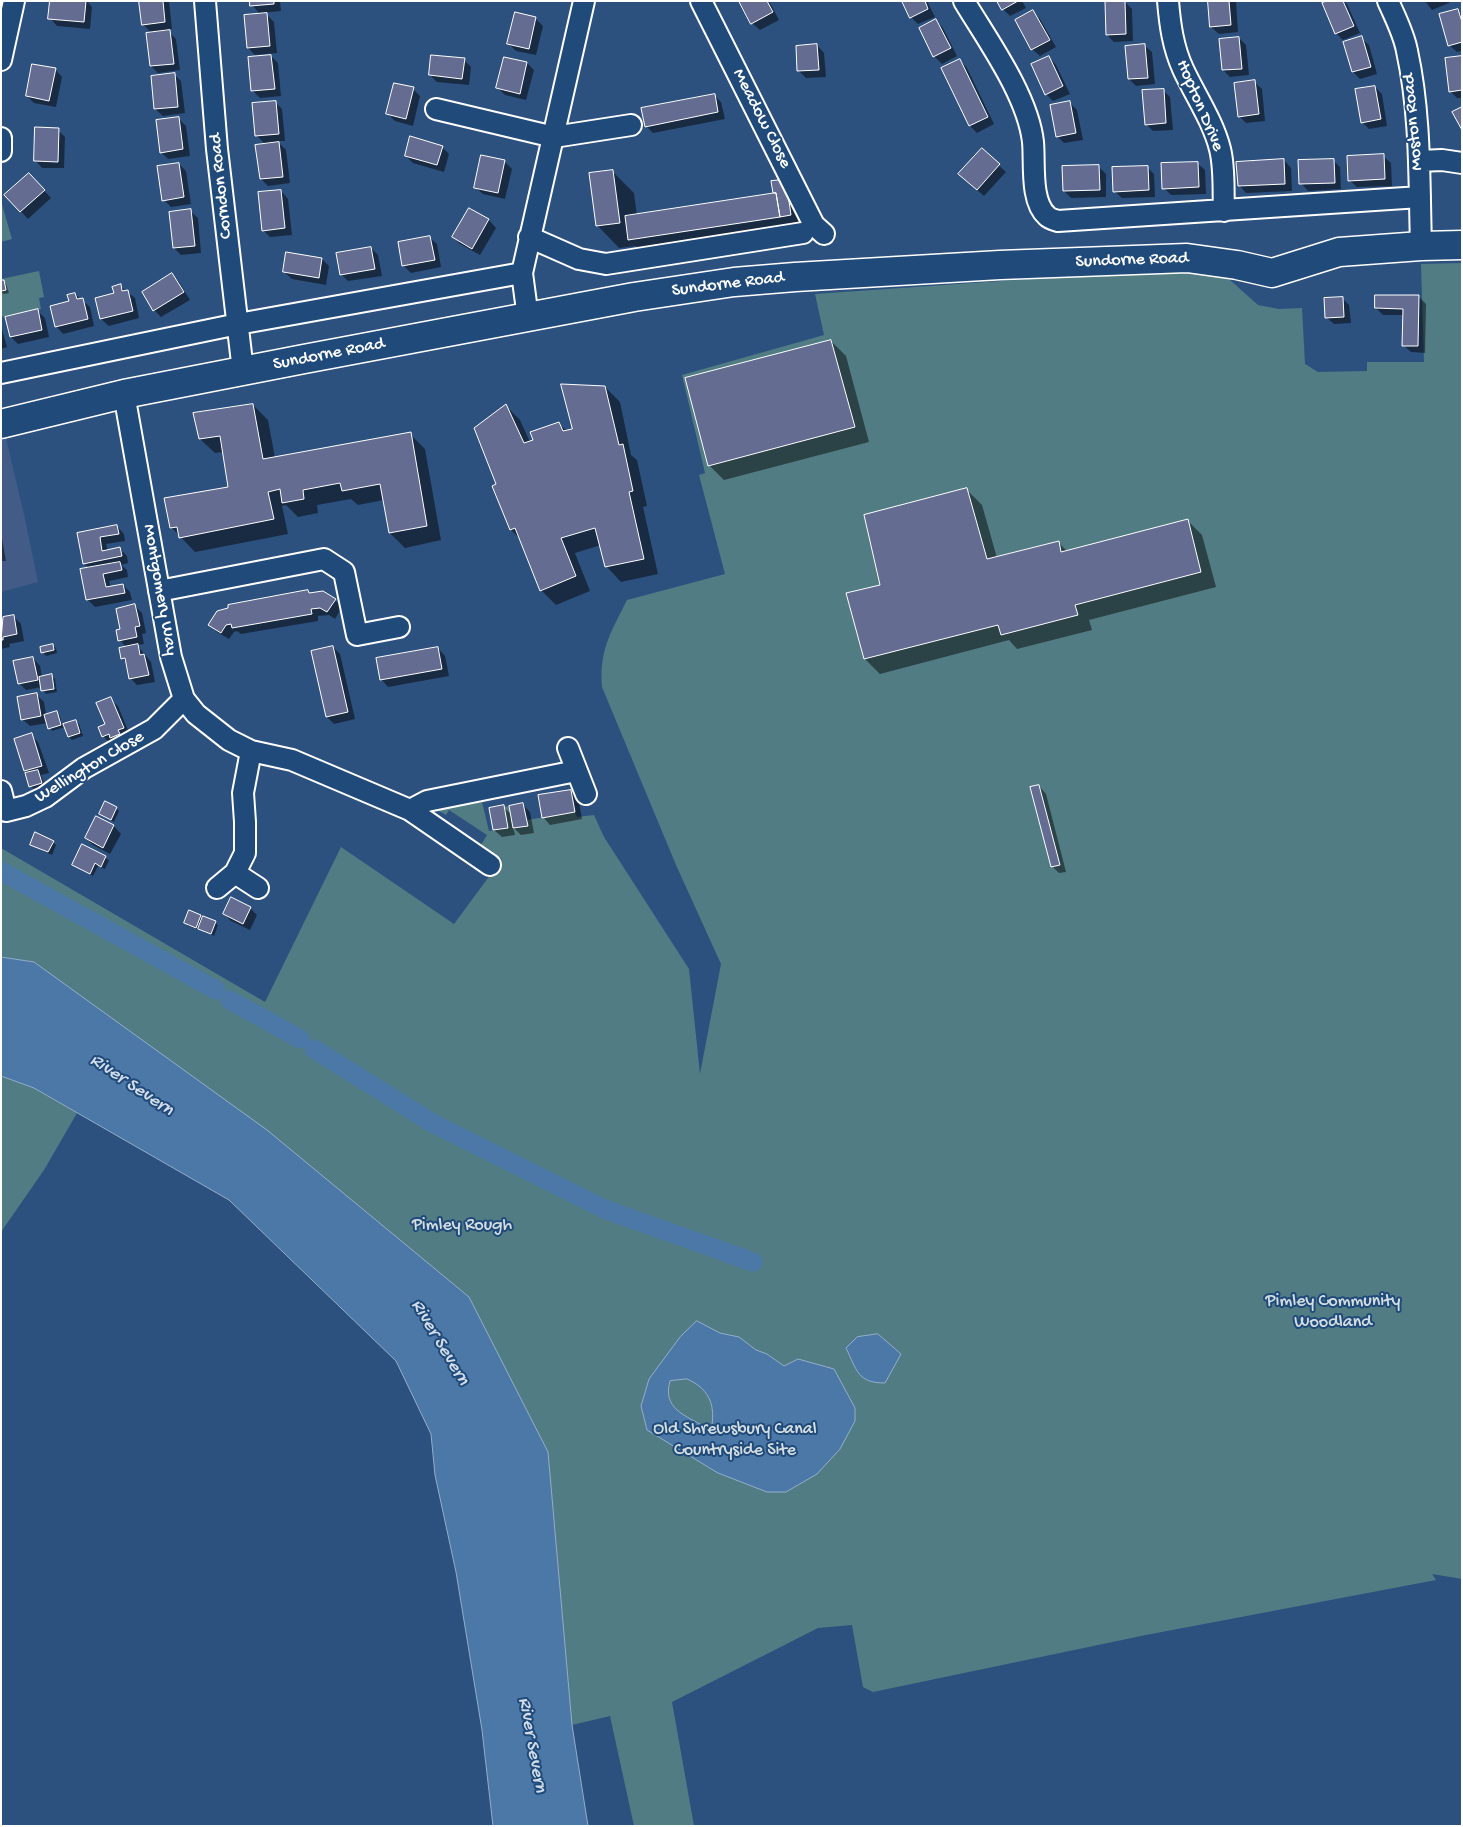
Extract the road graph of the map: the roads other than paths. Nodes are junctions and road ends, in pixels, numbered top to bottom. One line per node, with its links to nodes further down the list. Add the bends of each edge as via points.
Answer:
1 (14, 1): 8 (street)
2 (205, 1): 25 (street, Corndon Road, via 217,149)
3 (584, 1): 11 (street)
4 (701, 1): 19 (street, Meadow Close, via 814,225)
5 (964, 1): 17 (street, via 1008,76 1027,116 1033,142 1034,185 1047,216 1058,221)
6 (1168, 1): 17 (street, Hopton Drive, via 1172,38 1182,68 1211,124 1220,150)
7 (1388, 1): 14 (street, Moston Road, via 1407,50)
8 (1, 60)
9 (436, 109): 11 (street)
10 (631, 125): 11 (street)
11 (554, 137): 20 (street)
12 (1, 138): 13 (street)
13 (1, 151)
14 (1419, 161): 15 (street); 16 (street, Moston Road)
15 (1462, 163)
16 (1420, 196): 17 (street); 22 (street, Moston Road)
17 (1224, 211)
18 (803, 233): 20 (street, Sundorne Road, via 606,264 579,260)
19 (824, 234)
20 (529, 237): 23 (street)
21 (1462, 245): 22 (main road, Sundorne Road)
22 (1421, 246): 24 (main road, Sundorne Road, via 1339,252 1272,273 1187,258 794,276 684,289)
23 (522, 273): 24 (street); 25 (street)
24 (528, 318): 26 (main road, Sundorne Road)
25 (238, 324): 26 (street, Corndon Road); 27 (street)
26 (243, 371): 28 (main road, Sundorne Road)
27 (1, 373)
28 (124, 394): 29 (main road, Sundorne Road); 30 (street, Montgomery Way)
29 (1, 424)
30 (159, 591): 31 (street, via 324,559 344,572 357,635); 32 (street, Montgomery Way, via 171,657)
31 (399, 627)
32 (184, 699): 34 (street, Montgomery Way, via 211,727); 39 (street, Wellington Close, via 154,729 84,768 45,797)
33 (568, 748): 35 (street)
34 (251, 751): 38 (street, Montgomery Way, via 292,760); 41 (street, via 243,793 245,853)
35 (576, 771): 37 (street); 38 (street, via 427,801)
36 (1, 791): 39 (street, Wellington Close)
37 (586, 794)
38 (410, 810): 40 (street, Montgomery Way)
39 (3, 812)
40 (490, 864)
41 (235, 873): 42 (street); 43 (street)
42 (217, 888)
43 (258, 888)

